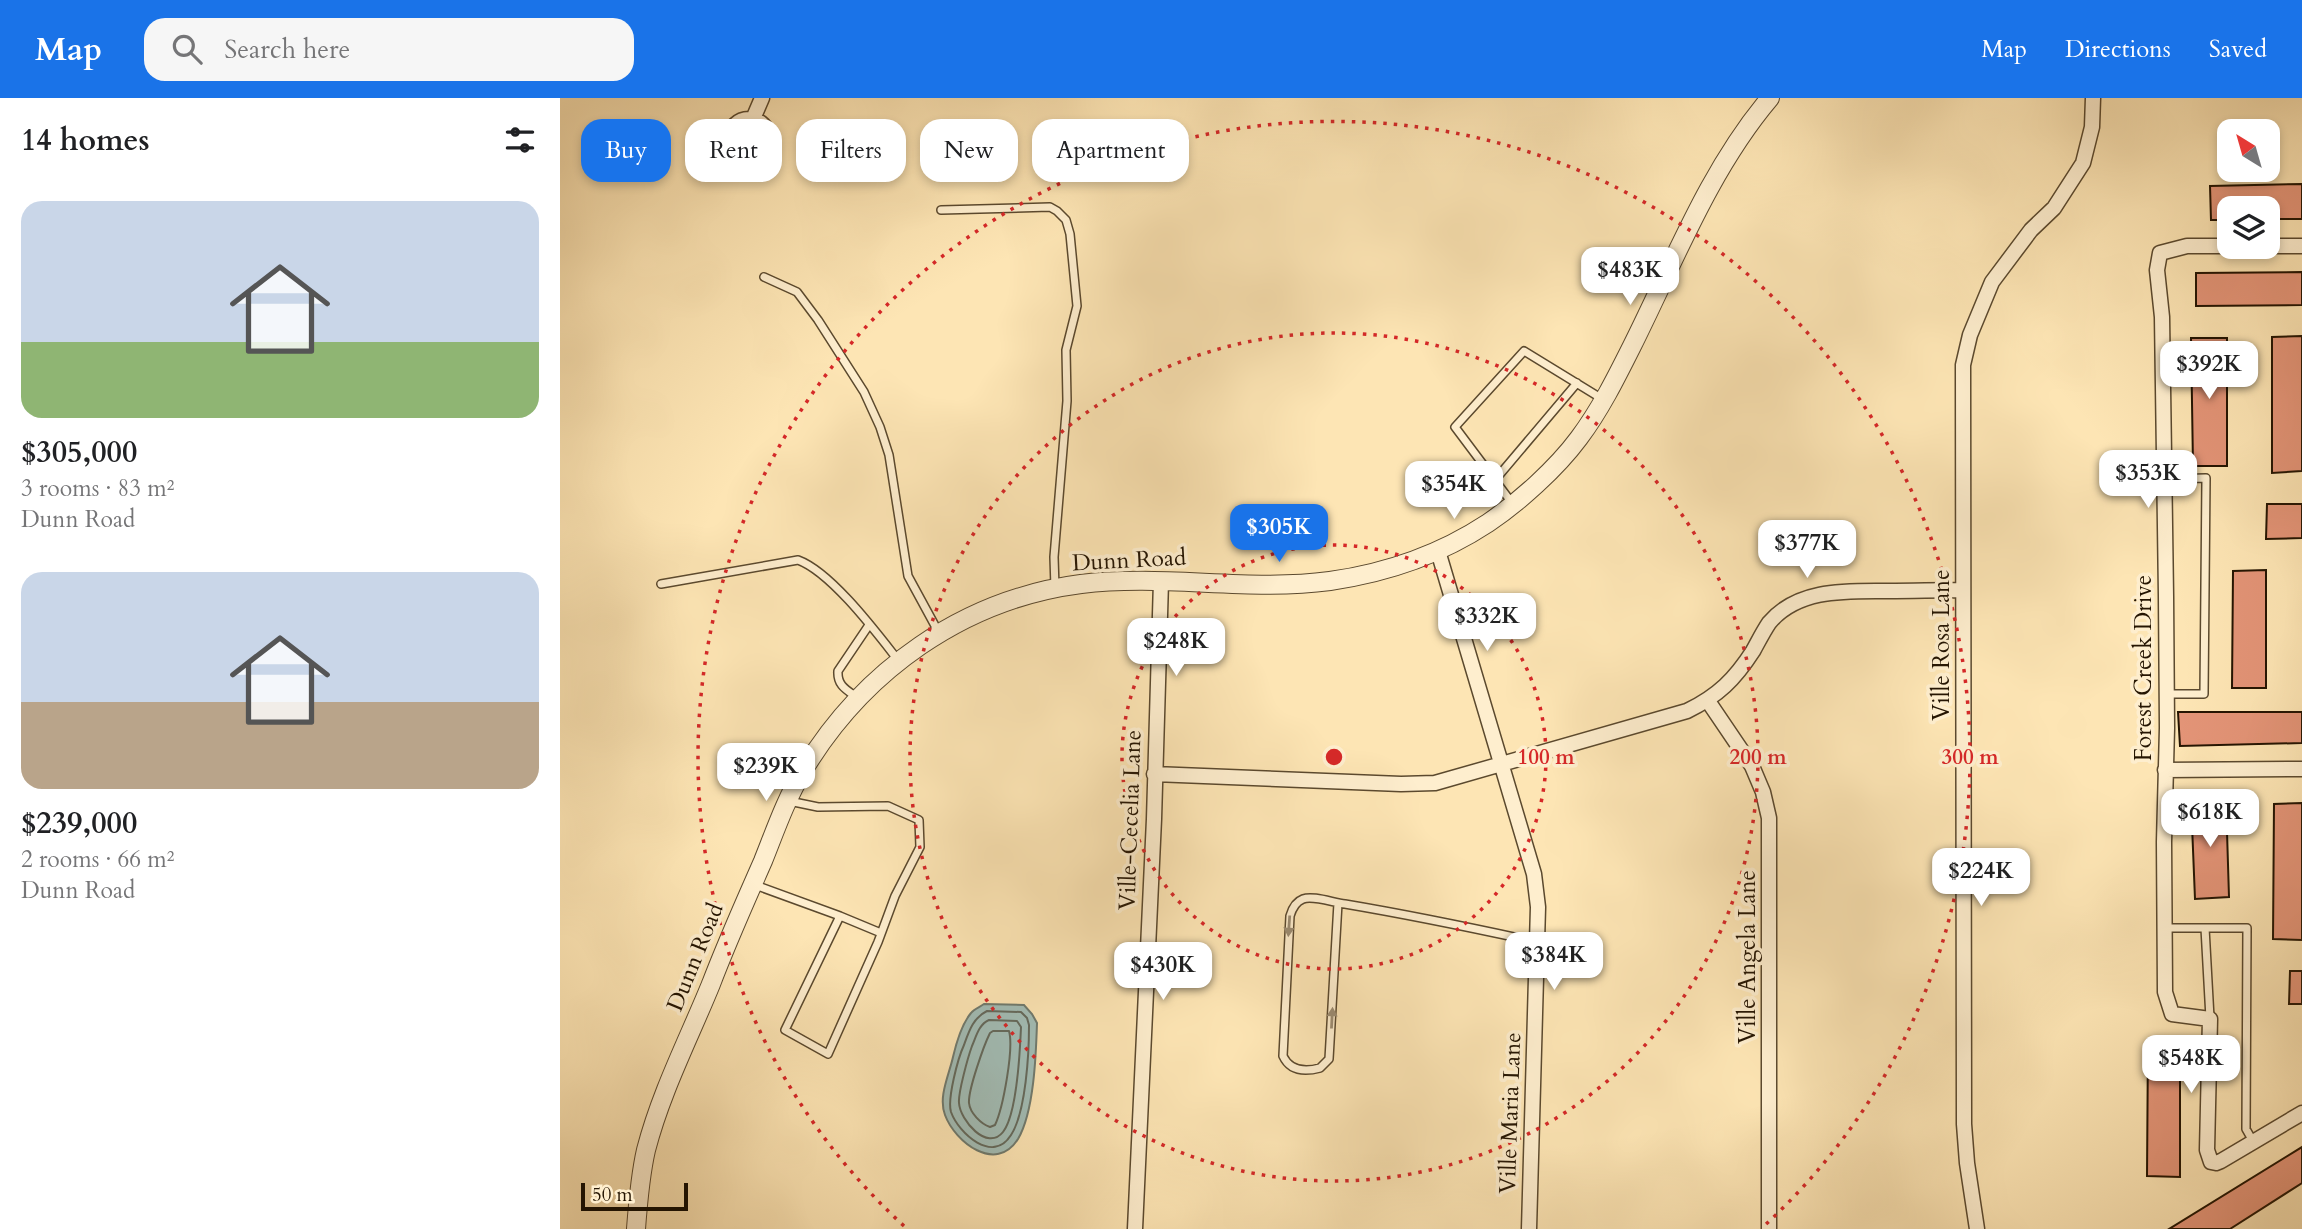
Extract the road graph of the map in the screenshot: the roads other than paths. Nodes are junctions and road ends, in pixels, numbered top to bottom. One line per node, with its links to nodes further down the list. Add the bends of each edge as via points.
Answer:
1 (762, 98): 4 (street)
2 (1770, 98): 11 (street, Dunn Road, via 1720,168)
3 (2093, 98): 19 (street, Ville Rosa Lane, via 2083,163 2054,208 2031,230 1992,282 1970,335 1963,365)
4 (753, 119)
5 (941, 210): 18 (lane, via 1050,207 1066,220 1077,306 1066,351)
6 (2217, 246): 12 (street, Forest Creek Drive, via 2186,246 2160,253)
7 (2280, 246): 8 (street)
8 (2302, 246)
9 (764, 277): 21 (lane, via 797,292 864,392 889,455 908,576)
10 (1577, 383): 11 (lane); 13 (lane); 13 (lane, via 1524,351 1455,427)
11 (1604, 400): 14 (street, Dunn Road, via 1563,457)
12 (2165, 479): 23 (street, Forest Creek Drive); 23 (lane, via 2206,478 2204,694)
13 (1495, 480): 14 (lane)
14 (1512, 503): 15 (street, Dunn Road, via 1487,524)
15 (1438, 551): 16 (street, Dunn Road, via 1401,565 1329,581); 26 (street, Ville Maria Lane)
16 (1161, 580): 18 (street, Dunn Road); 29 (street, Ville-Cecelia Lane)
17 (661, 584): 20 (lane, via 799,560 820,573)
18 (1055, 589): 21 (street, Dunn Road, via 1003,603)
19 (1963, 590): 25 (street, via 1848,591 1800,601 1782,610 1768,625 1745,663); 45 (street, Ville Rosa Lane, via 1964,1124)
20 (869, 625): 22 (lane); 24 (lane, via 838,671 837,680)
21 (939, 634): 22 (street, Dunn Road)
22 (899, 661): 24 (street, Dunn Road)
23 (2167, 694): 28 (street, Forest Creek Drive)
24 (858, 698): 30 (street, Dunn Road, via 819,746)
25 (1708, 701): 26 (street, via 1688,712); 44 (street, Ville Angela Lane, via 1752,766 1769,818)
26 (1502, 766): 29 (street, via 1435,783 1401,784); 37 (street, Ville Maria Lane, via 1534,874)
27 (2302, 769): 28 (street)
28 (2165, 770): 34 (street, Forest Creek Drive)
29 (1154, 774): 42 (street, Ville-Cecelia Lane)
30 (788, 801): 31 (street, Dunn Road); 36 (lane, via 818,807 888,806 919,820 920,846)
31 (752, 884): 33 (lane); 41 (street, Dunn Road, via 650,1137)
32 (1338, 903): 32 (lane, one-way to 32, via 1306,898 1290,915 1283,1056 1297,1069 1320,1068 1329,1059); 37 (lane)
33 (840, 916): 36 (lane); 36 (lane, via 785,1030 828,1054)
34 (2165, 928): 35 (lane); 38 (street, Forest Creek Drive, via 2165,992 2172,1014)
35 (2205, 928): 38 (lane); 40 (lane, via 2247,928 2246,1129)
36 (881, 933)
37 (1538, 942): 43 (street, Ville Maria Lane)
38 (2210, 1019): 40 (street, via 2207,1150 2211,1162)
39 (2302, 1113): 40 (street)
40 (2254, 1143)
41 (636, 1229)
42 (1135, 1229)
43 (1529, 1229)
44 (1769, 1229)
45 (1977, 1229)

